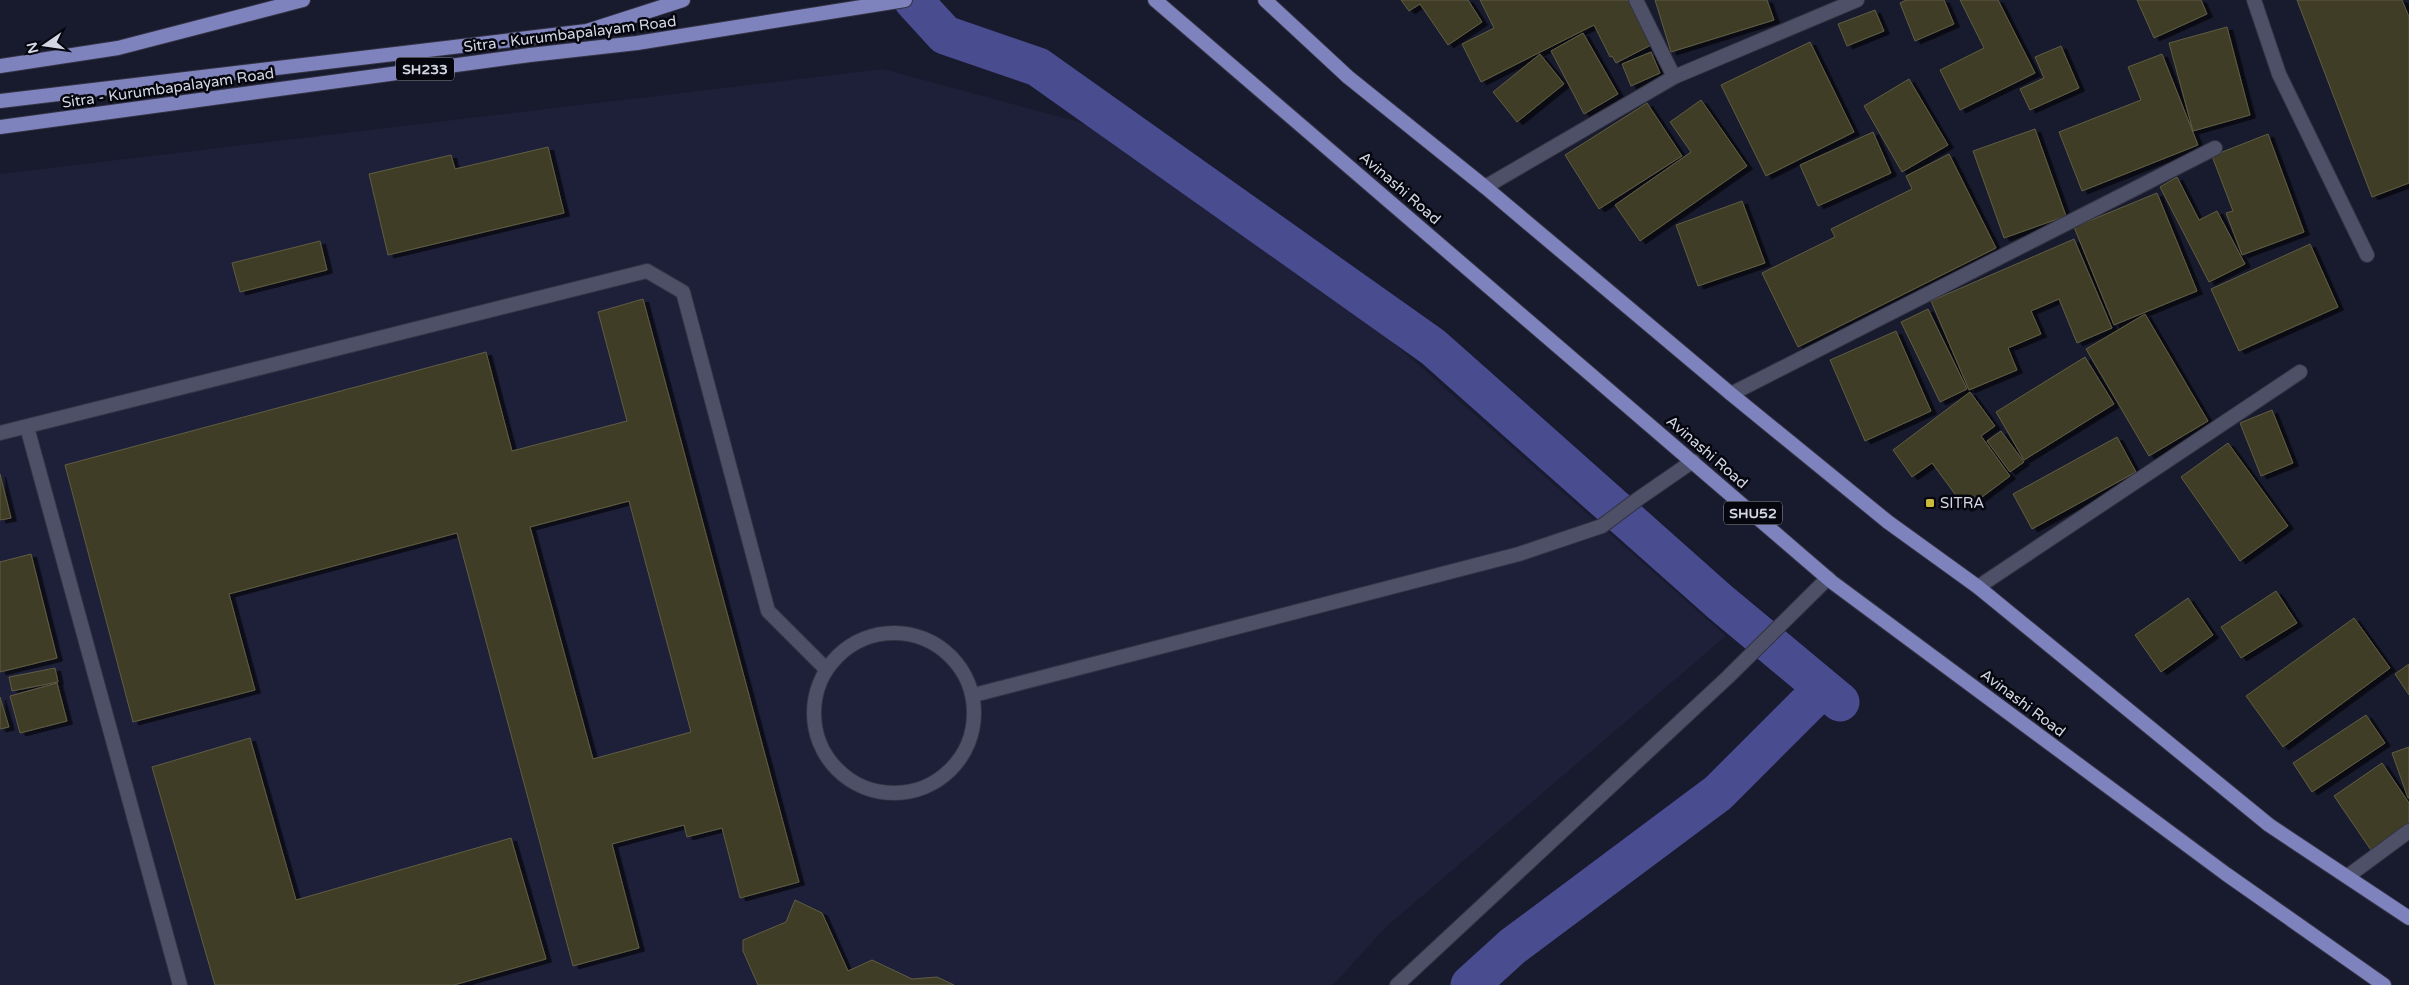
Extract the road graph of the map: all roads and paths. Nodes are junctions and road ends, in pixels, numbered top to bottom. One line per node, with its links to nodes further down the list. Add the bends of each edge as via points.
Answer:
1 (303, 0): 9 (main road, via 118,48)
2 (683, 0): 11 (main road, Sitra - Kurumbapalayam Road / SH233, via 587,31)
3 (905, 0): 12 (main road, Sitra - Kurumbapalayam Road / SH233, via 637,43)
4 (1155, 0): 20 (main road, Avinashi Road / SHU52)
5 (1265, 0): 14 (main road, via 1348,77)
6 (1636, 0): 10 (street)
7 (1857, 0): 10 (street)
8 (2254, 0): 15 (street, via 2279,74)
9 (0, 66)
10 (1674, 78): 14 (street)
11 (0, 101)
12 (0, 127)
13 (2215, 148): 17 (street)
14 (1485, 187): 17 (main road)
15 (2367, 255)
16 (2300, 372): 22 (street)
17 (1731, 394): 22 (main road, via 1888,522)
18 (28, 427): 19 (street); 23 (street, via 646,271 683,292 768,611); 28 (street)
19 (0, 434)
20 (1693, 461): 21 (main road, Avinashi Road / SHU52); 24 (street, via 1602,526 1518,554)
21 (1828, 578): 29 (street, via 1728,677); 30 (main road, Avinashi Road / SHU52, via 2218,868)
22 (1978, 587): 26 (main road, via 2269,825)
23 (826, 669): 24 (street, via 848,646 876,634 908,633 938,644 961,666); 24 (street, via 814,699 815,730 828,760 850,782 880,794 912,793 940,780 962,757 974,727)
24 (974, 695)
25 (2409, 831): 26 (street)
26 (2348, 876): 27 (main road)
27 (2409, 918)
28 (180, 985)
29 (1398, 985)
30 (2384, 985)

